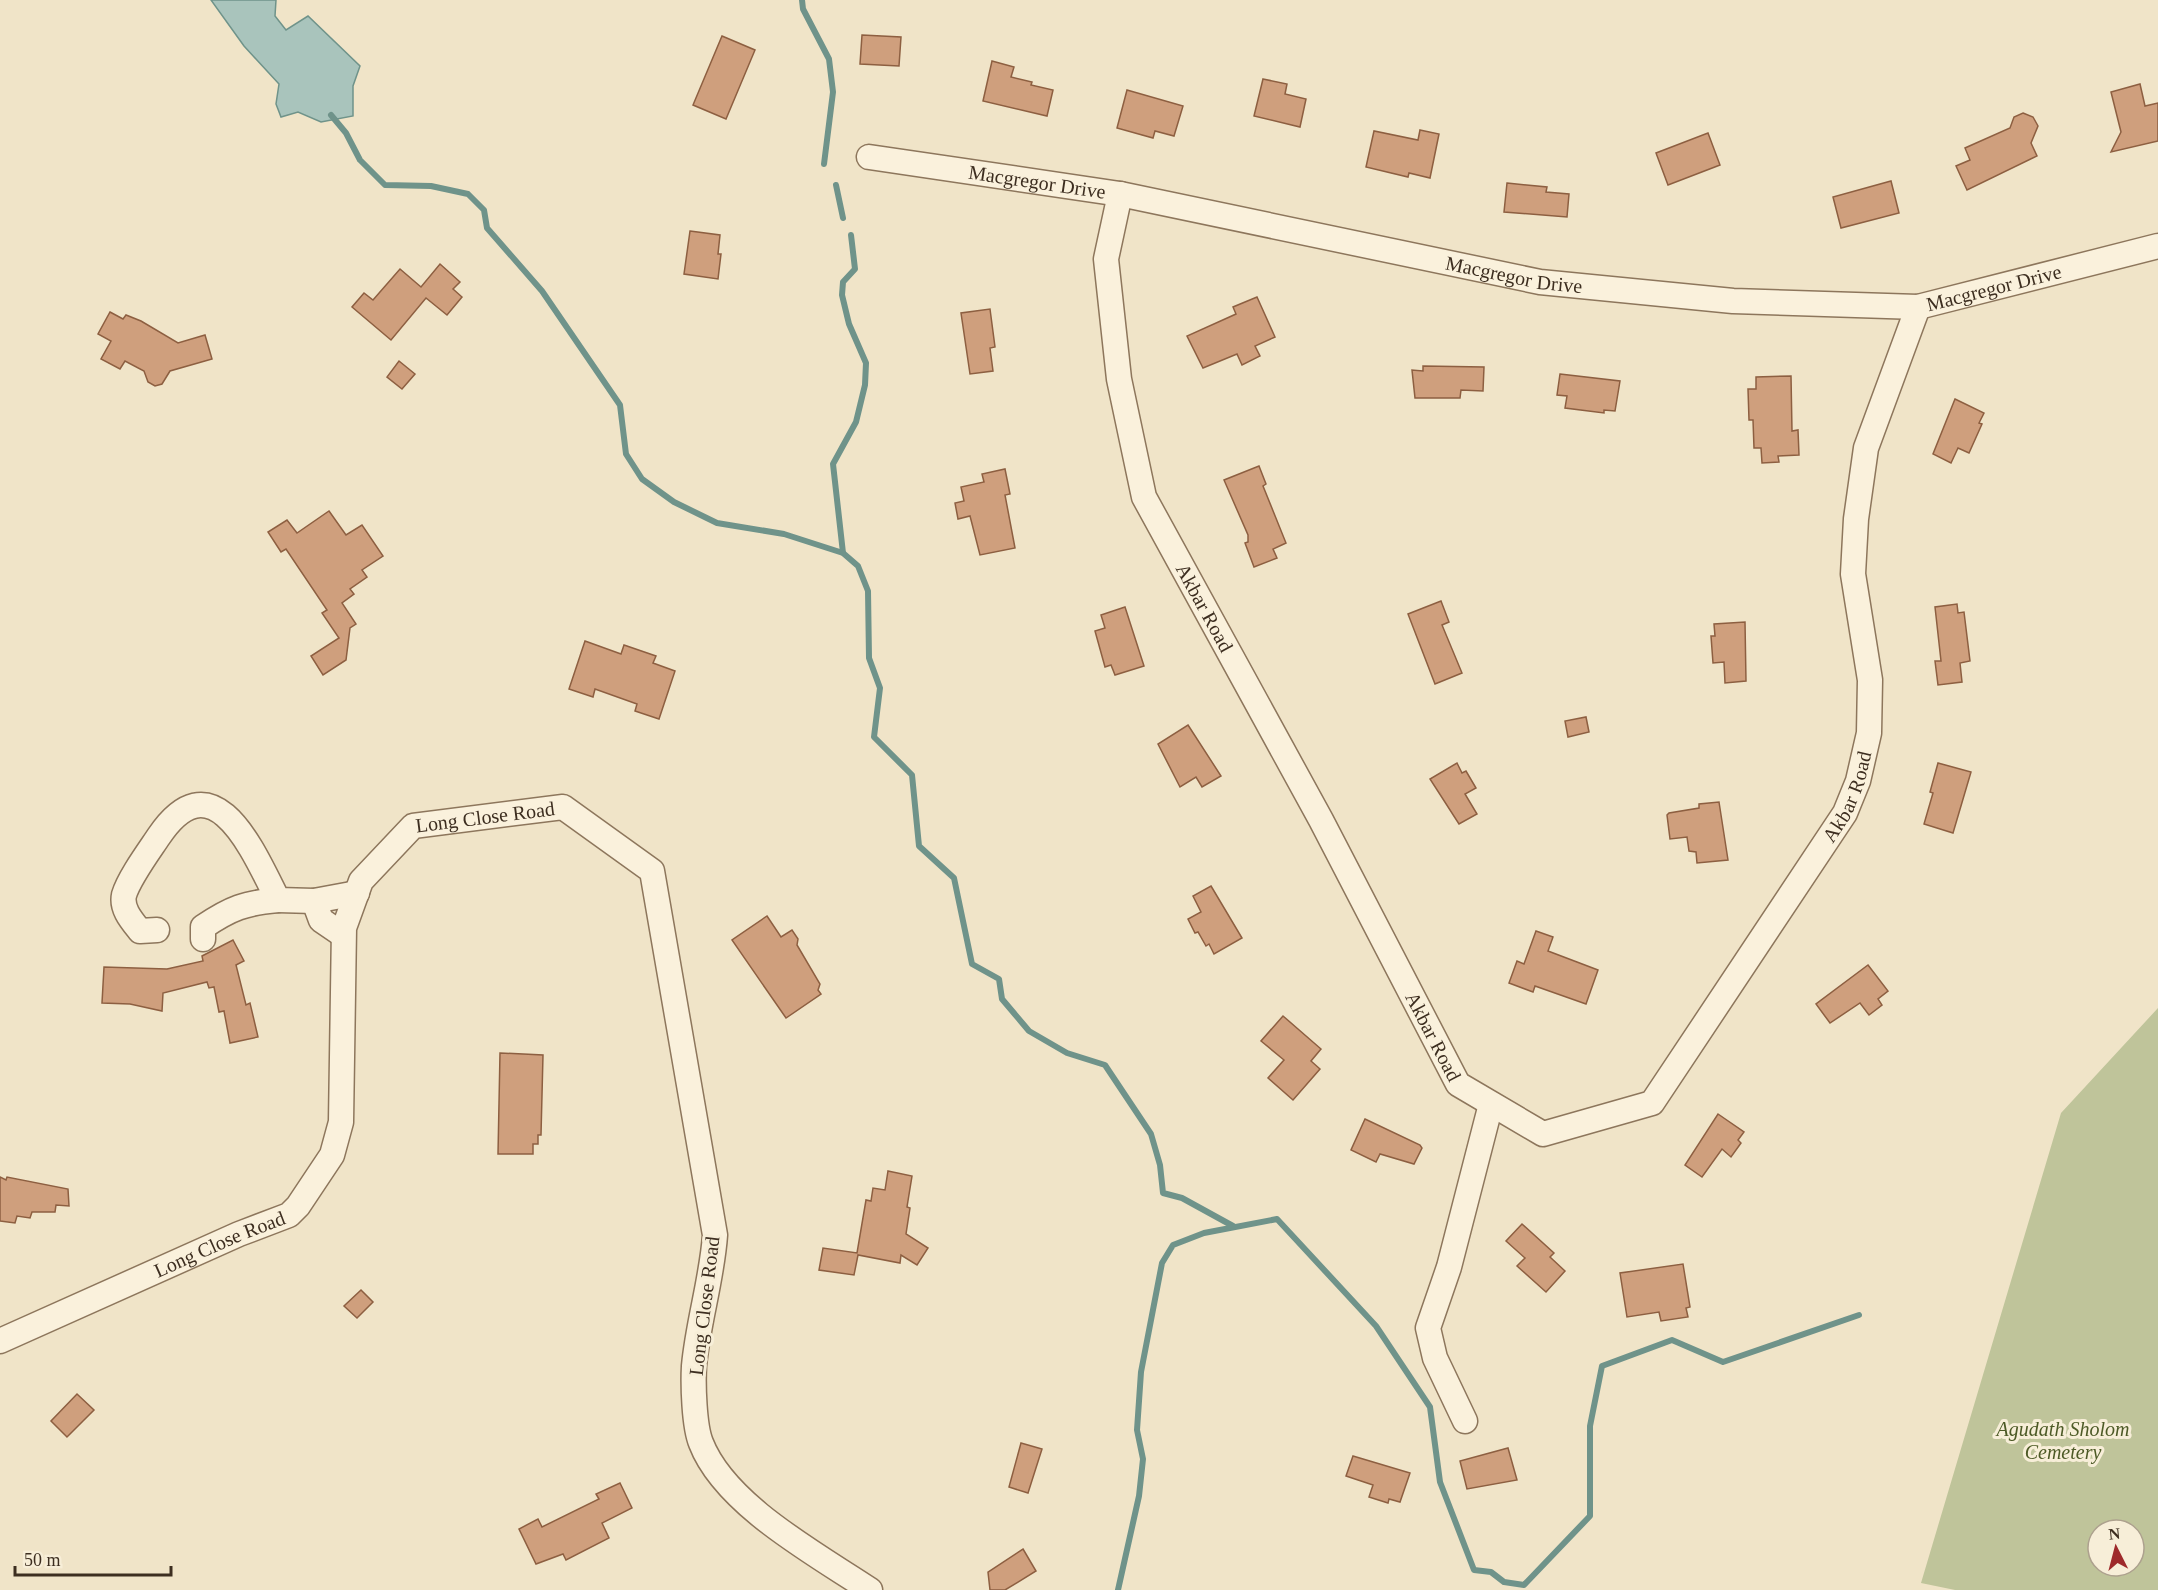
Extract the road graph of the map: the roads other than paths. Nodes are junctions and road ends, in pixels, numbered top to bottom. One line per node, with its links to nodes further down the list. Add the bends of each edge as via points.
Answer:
1 (869, 157): 2 (street, Macgregor Drive)
2 (1120, 194): 4 (street, Macgregor Drive, via 1540,282 1733,301); 11 (street, Akbar Road, via 1106,259 1119,379 1144,497 1321,820 1458,1084)
3 (2158, 246): 4 (street, Macgregor Drive)
4 (1918, 308): 11 (street, Akbar Road, via 1866,448 1852,574 1870,680 1869,733 1858,781 1845,813 1652,1102 1543,1134)
5 (357, 892): 7 (street); 9 (street, Long Close Road); 14 (street, Long Close Road, via 362,881 413,826 563,807 652,871 715,1235 694,1366 700,1441 719,1476 750,1507)
6 (278, 900): 7 (street); 8 (street, via 234,822 205,804 189,804 170,820 124,896 126,913 140,931); 10 (street, via 230,908 203,927)
7 (314, 901): 9 (street, via 321,920)
8 (157, 930)
9 (343, 935): 12 (street, Long Close Road, via 341,1122 332,1155 298,1206 289,1215)
10 (203, 939)
11 (1491, 1104): 13 (street, via 1449,1267 1428,1328 1435,1358)
12 (0, 1341)
13 (1465, 1421)
14 (870, 1590)

